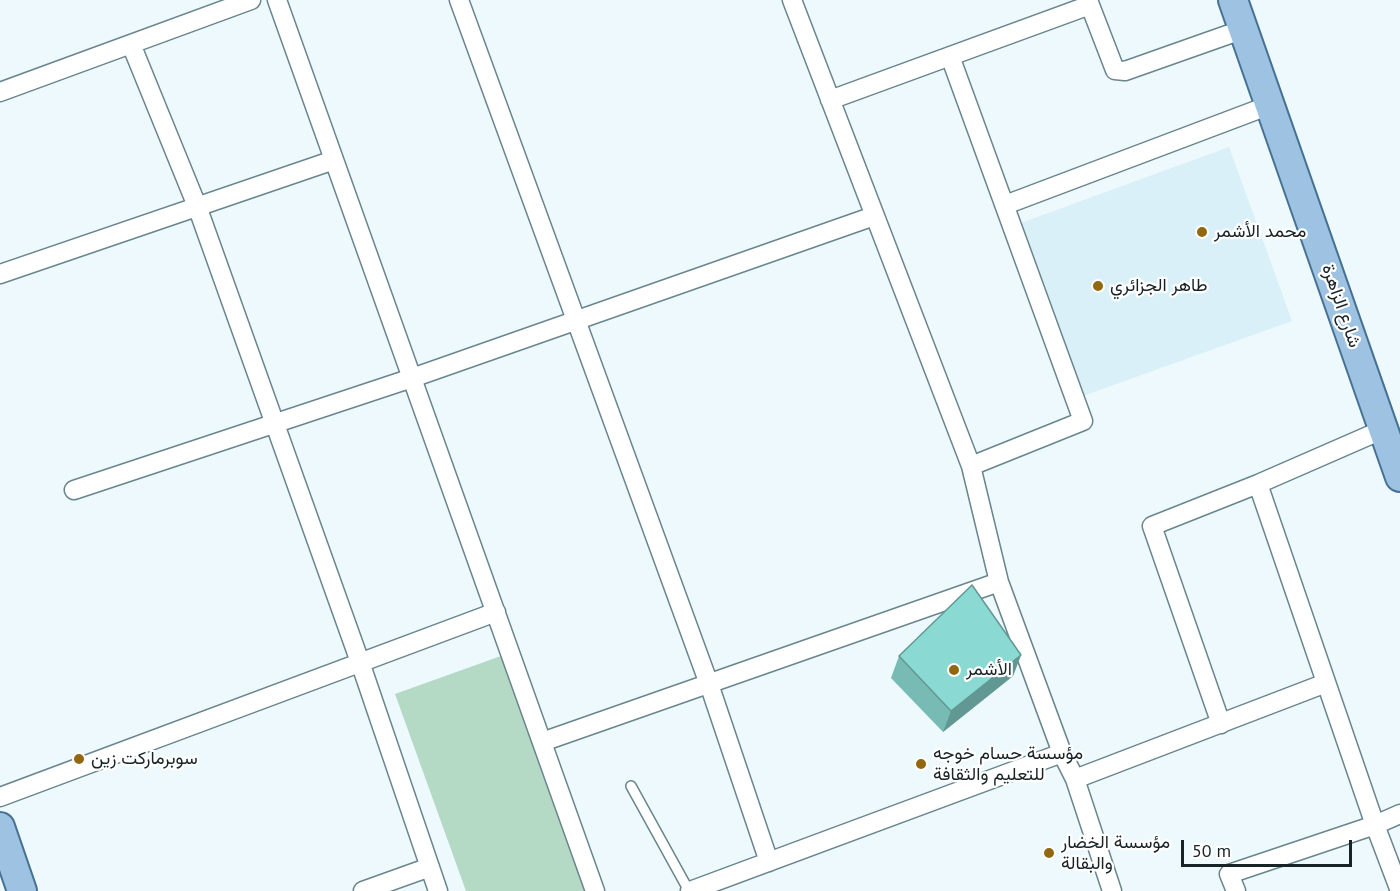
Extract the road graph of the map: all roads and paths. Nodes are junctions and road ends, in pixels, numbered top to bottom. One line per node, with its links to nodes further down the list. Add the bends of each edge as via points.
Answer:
1 (251, 0): 7 (street)
2 (277, 0): 14 (street)
3 (459, 0): 19 (street)
4 (792, 0): 12 (street)
5 (1233, 0): 8 (main road, شارع الزاهرة)
6 (1089, 2): 8 (street, via 1115,70 1125,71); 10 (street)
7 (209, 7): 9 (street)
8 (1244, 29): 13 (main road, شارع الزاهرة)
9 (131, 44): 11 (street); 16 (street)
10 (951, 56): 12 (street); 15 (street)
11 (0, 92)
12 (830, 100): 17 (street)
13 (1270, 105): 15 (street); 22 (main road, شارع الزاهرة)
14 (334, 160): 16 (street); 20 (street)
15 (1005, 205): 23 (street, via 1083,421)
16 (197, 206): 18 (street); 21 (street)
17 (874, 216): 19 (street); 23 (street)
18 (0, 274)
19 (576, 320): 20 (street); 31 (street)
20 (412, 378): 21 (street); 28 (street)
21 (274, 423): 26 (street); 29 (street)
22 (1384, 429): 24 (main road, شارع الزاهرة); 25 (street)
23 (971, 466): 27 (street)
24 (1400, 477)
25 (1258, 484): 30 (street); 32 (street, via 1152,526)
26 (74, 490)
27 (999, 582): 31 (street); 34 (street)
28 (496, 612): 29 (street); 33 (street)
29 (360, 662): 37 (street); 42 (street)
30 (1326, 683): 32 (street); 39 (street)
31 (709, 684): 33 (street); 41 (street)
32 (1221, 724): 35 (street)
33 (542, 742): 46 (street)
34 (1062, 753): 35 (street); 41 (street)
35 (1075, 779): 48 (street)
36 (631, 786): 47 (lane)
37 (0, 797)
38 (1400, 814): 39 (street)
39 (1375, 825): 49 (street, via 1229,874); 50 (street)
40 (0, 827): 43 (main road)
41 (769, 862): 47 (street)
42 (430, 867): 44 (street); 45 (street)
43 (22, 891)
44 (363, 891)
45 (438, 891)
46 (595, 891)
47 (690, 891)
48 (1112, 891)
49 (1236, 891)
50 (1400, 891)

